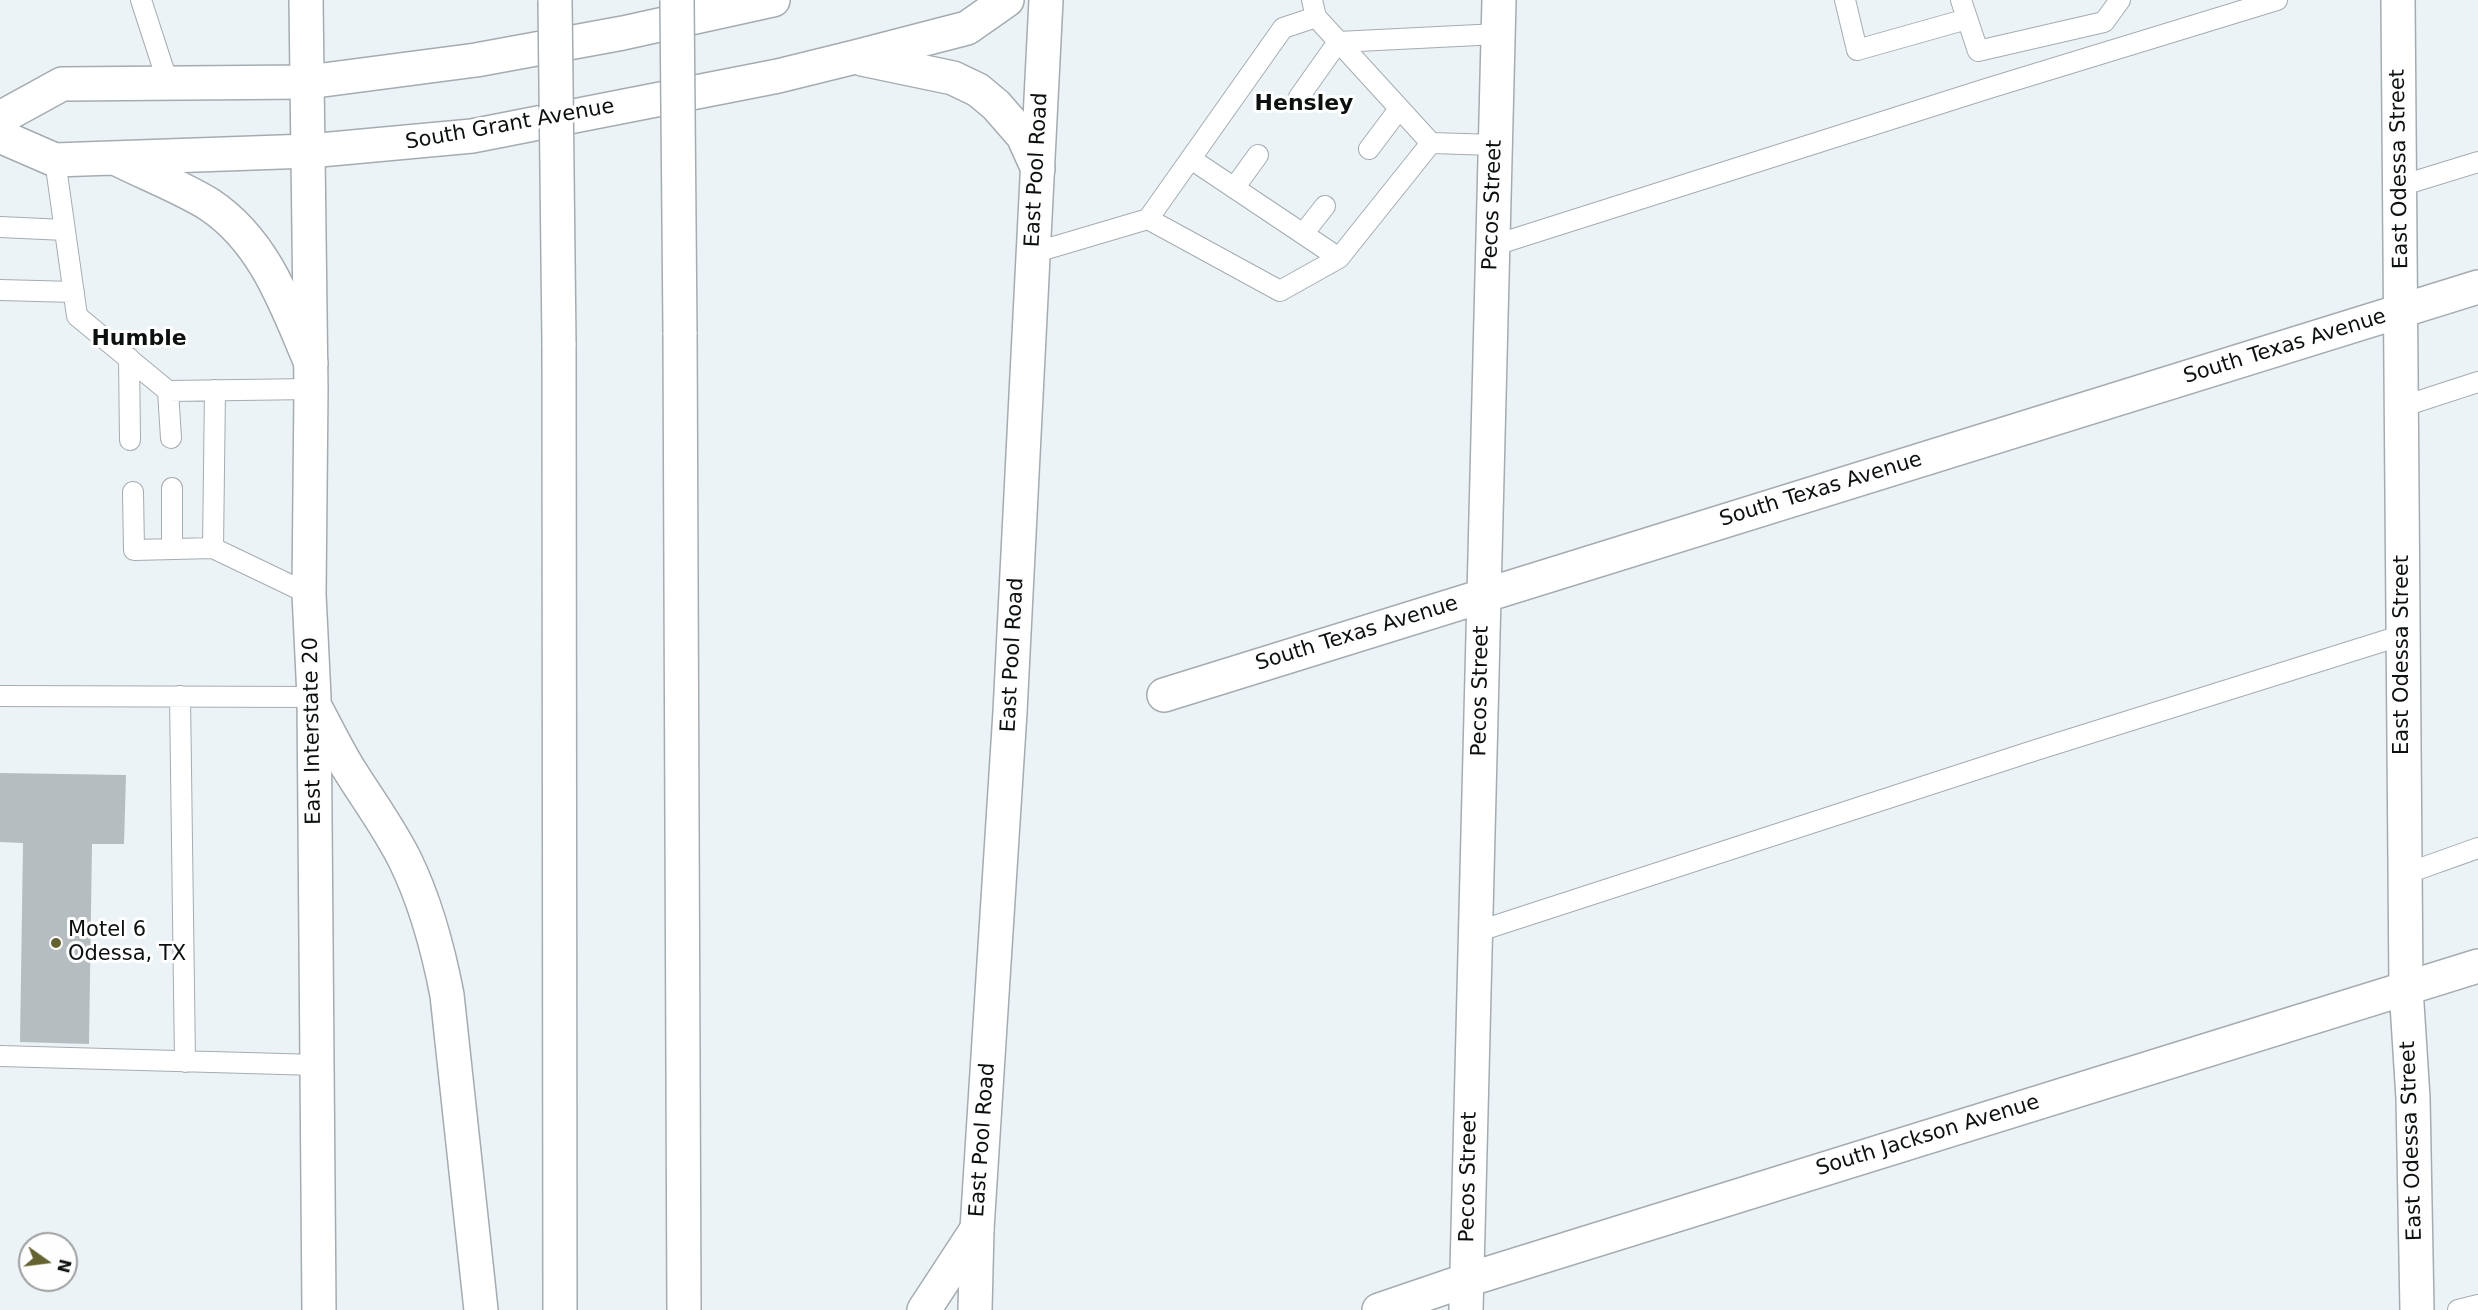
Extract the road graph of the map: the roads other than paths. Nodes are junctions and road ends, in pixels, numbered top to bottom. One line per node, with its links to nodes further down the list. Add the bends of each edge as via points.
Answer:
1 (141, 0): 20 (lane)
2 (306, 0): 19 (main road, East Interstate 20)
3 (555, 0): 81 (main road, bridge)
4 (677, 0): 82 (main road, bridge)
5 (773, 0): 19 (main road, via 477,60)
6 (1007, 0): 18 (main road, South Grant Avenue, via 967,28)
7 (1046, 0): 34 (main road, East Pool Road)
8 (1499, 0): 16 (main road, Pecos Street)
9 (1845, 0): 15 (lane, via 1857,50)
10 (1961, 0): 15 (lane)
11 (2120, 0): 15 (lane, via 2104,22 1978,51)
12 (2277, 0): 42 (lane)
13 (2398, 0): 35 (main road, East Odessa Street)
14 (1314, 9): 17 (lane); 32 (lane, via 1283,28)
15 (1967, 19)
16 (1498, 34): 17 (lane); 26 (main road, Pecos Street)
17 (1338, 42): 21 (lane); 22 (lane)
18 (855, 57): 28 (main road, South Grant Avenue, via 778,76 471,136); 34 (main road, via 953,78 978,90 1023,136)
19 (308, 82): 20 (main road); 28 (main road, East Interstate 20)
20 (168, 83): 23 (main road, via 62,84)
21 (1299, 97)
22 (1399, 109): 25 (lane); 27 (lane)
23 (0, 117)
24 (0, 136): 31 (main road, South Grant Avenue)
25 (1431, 143): 26 (lane); 44 (lane)
26 (1495, 145): 42 (main road, Pecos Street)
27 (1369, 149)
28 (309, 151): 30 (main road, South Grant Avenue); 50 (main road, East Interstate 20)
29 (1258, 155): 36 (lane)
30 (115, 158): 31 (main road, South Grant Avenue); 50 (main road, via 210,205 235,226 259,253 278,285)
31 (55, 159): 40 (lane)
32 (1191, 159): 36 (lane); 38 (lane)
33 (2478, 162): 35 (lane)
34 (1038, 169): 43 (main road, East Pool Road)
35 (2400, 186): 48 (main road, East Odessa Street)
36 (1234, 188): 41 (lane)
37 (1325, 206): 41 (lane)
38 (1148, 219): 43 (lane); 44 (lane, via 1280,291)
39 (0, 227): 40 (lane)
40 (65, 230): 47 (lane)
41 (1303, 234): 44 (lane)
42 (1492, 246): 62 (main road, Pecos Street)
43 (1033, 253): 76 (main road, East Pool Road, via 1010,712)
44 (1339, 258)
45 (2478, 287): 48 (main road, South Texas Avenue)
46 (0, 290): 47 (lane)
47 (74, 292): 49 (lane, via 77,316)
48 (2401, 311): 54 (main road, East Odessa Street); 62 (main road, South Texas Avenue)
49 (129, 358): 53 (lane); 56 (lane)
50 (311, 376): 52 (lane); 61 (main road, East Interstate 20)
51 (2478, 382): 54 (lane)
52 (215, 390): 53 (lane); 59 (lane)
53 (168, 391): 55 (lane)
54 (2401, 407): 63 (main road, East Odessa Street)
55 (171, 438)
56 (130, 440)
57 (172, 488): 60 (lane)
58 (133, 492): 60 (lane, via 134,550)
59 (213, 548): 60 (lane); 61 (lane)
60 (172, 549)
61 (309, 594): 67 (main road, East Interstate 20)
62 (1484, 595): 64 (main road, South Texas Avenue); 70 (main road, Pecos Street)
63 (2403, 635): 69 (main road, East Odessa Street); 70 (lane)
64 (1164, 694)
65 (0, 696): 66 (lane)
66 (180, 696): 67 (lane); 74 (lane)
67 (314, 701): 75 (main road, East Interstate 20); 80 (main road, via 347,766 384,820 405,860 437,945 447,995)
68 (2478, 848): 69 (lane)
69 (2405, 874): 72 (main road, East Odessa Street)
70 (1476, 932): 77 (main road, Pecos Street)
71 (2478, 966): 72 (main road, South Jackson Avenue)
72 (2406, 988): 77 (main road, South Jackson Avenue); 86 (main road, East Odessa Street, via 2413,1098)
73 (0, 1056): 74 (lane)
74 (185, 1062): 75 (lane)
75 (317, 1065): 79 (main road, East Interstate 20)
76 (977, 1229): 83 (main road); 84 (main road, East Pool Road)
77 (1466, 1295): 85 (main road, South Jackson Avenue)
78 (2478, 1305): 87 (lane)
79 (320, 1310)
80 (481, 1310)
81 (560, 1310)
82 (684, 1310)
83 (924, 1310)
84 (975, 1310)
85 (1379, 1310)
86 (2417, 1310)
87 (2458, 1310)

